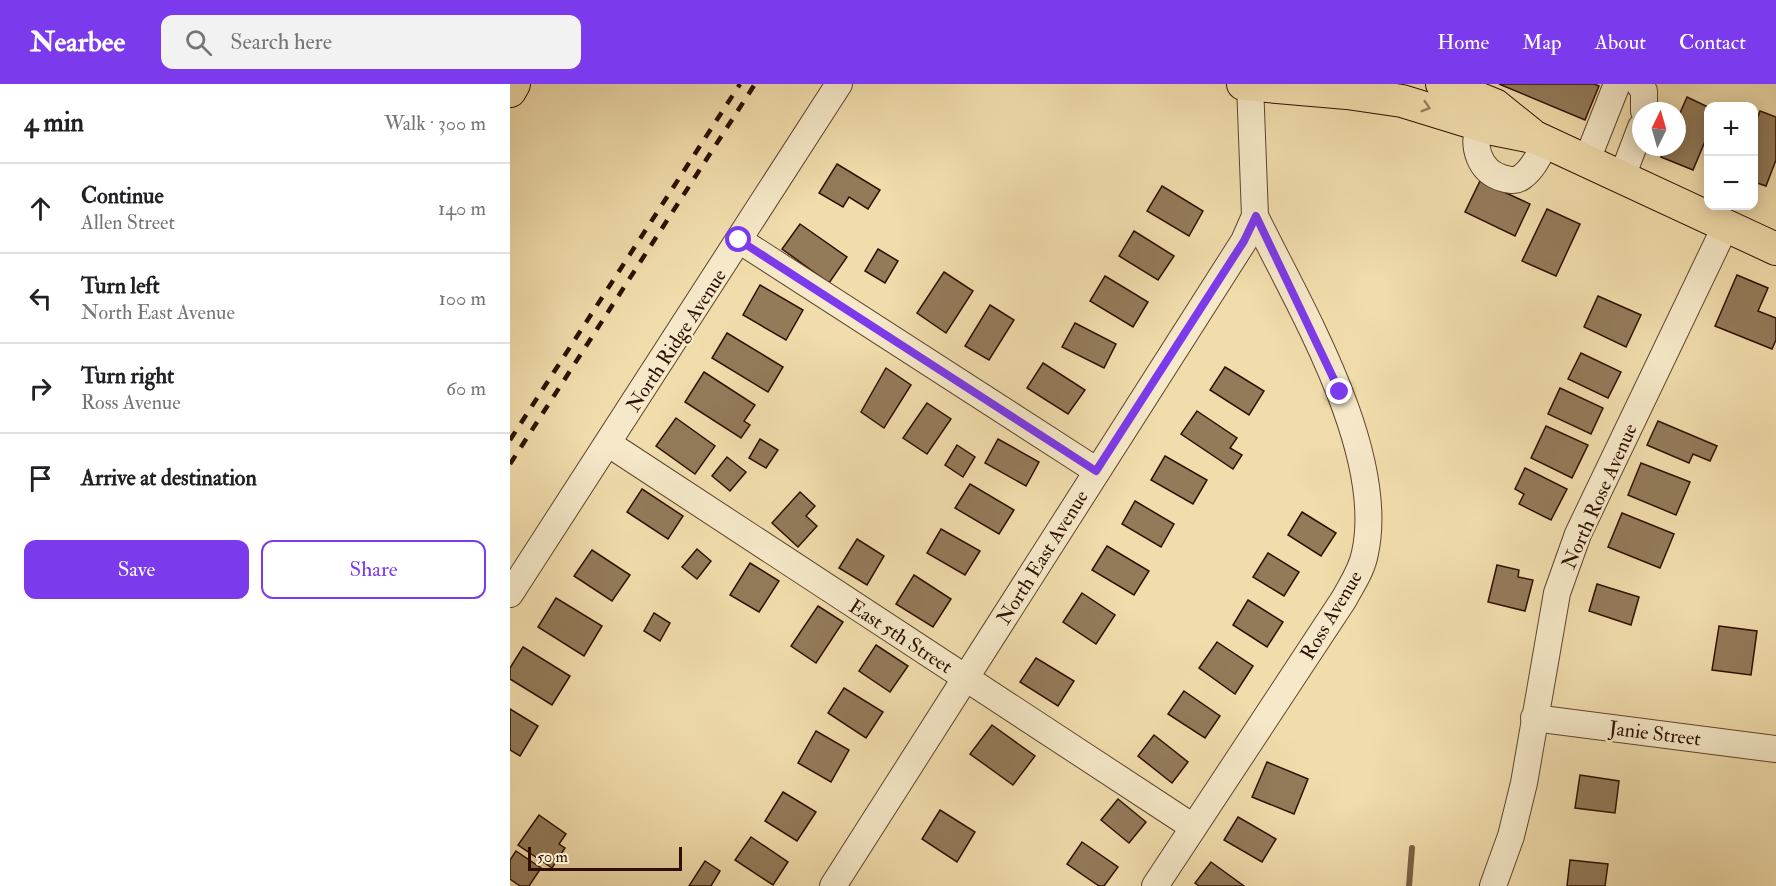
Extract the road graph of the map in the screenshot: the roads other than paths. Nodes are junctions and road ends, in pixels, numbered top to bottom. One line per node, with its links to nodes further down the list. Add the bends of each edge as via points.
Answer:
1 (514, 84): 7 (main road)
2 (1243, 84): 3 (main road)
3 (1250, 84): 10 (main road, one-way to 10, via 1402,101); 15 (street, North East Avenue)
4 (1442, 84): 11 (main road, via 1495,105)
5 (1617, 84): 13 (street)
6 (1639, 84): 9 (street)
7 (510, 91)
8 (834, 93): 17 (street, North Ridge Avenue)
9 (1644, 102)
10 (1479, 125): 11 (main road); 11 (street, via 1477,151 1484,168 1512,181 1523,177 1533,165)
11 (1542, 140): 13 (main road)
12 (1632, 151): 14 (street)
13 (1587, 160): 14 (main road)
14 (1622, 177): 16 (main road)
15 (1256, 216): 20 (street, North East Avenue, via 1244,241); 25 (street, Ross Avenue, via 1347,410 1365,489 1366,552 1344,599)
16 (1726, 225): 18 (main road); 23 (street, North Rose Avenue, via 1578,534 1557,592)
17 (739, 240): 19 (street, North Ridge Avenue); 20 (street)
18 (1776, 249)
19 (609, 444): 21 (street, North Ridge Avenue); 22 (street, East 5th Street)
20 (1096, 471): 22 (street, North East Avenue)
21 (510, 594)
22 (966, 678): 25 (street, East 5th Street); 26 (street, North East Avenue)
23 (1534, 718): 24 (street, Janie Street); 28 (street, North Rose Avenue, via 1524,783)
24 (1776, 748)
25 (1193, 827): 27 (street, Ross Avenue)
26 (833, 886)
27 (1155, 886)
28 (1493, 886)

